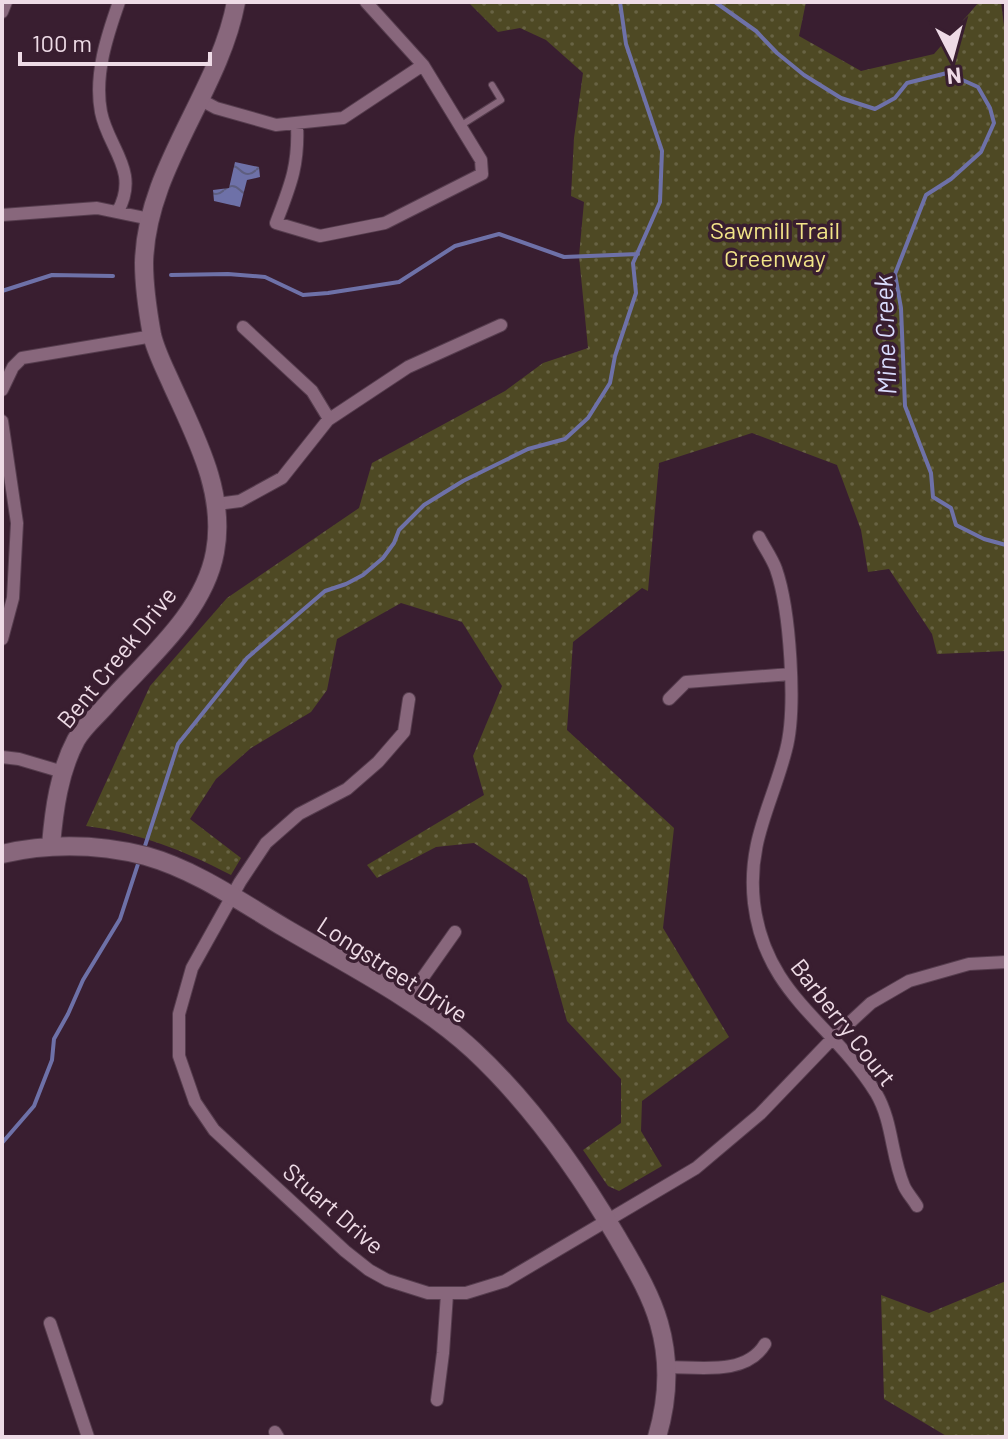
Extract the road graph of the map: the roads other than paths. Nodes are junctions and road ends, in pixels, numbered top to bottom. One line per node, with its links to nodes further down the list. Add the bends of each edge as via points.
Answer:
1 (6, 2): 5 (street)
2 (119, 2): 11 (street, via 102,59 99,95 127,186)
3 (236, 2): 8 (street, Bent Creek Drive, via 230,33)
4 (366, 2): 6 (street)
5 (2, 12)
6 (423, 65): 9 (street, via 343,118); 10 (street)
7 (492, 85): 10 (lane, via 501,100)
8 (201, 100): 9 (street, via 258,122); 13 (street, Bent Creek Drive, via 171,159)
9 (297, 125): 10 (street, via 296,170 276,223 320,236 385,223 482,174 481,160)
10 (460, 126)
11 (118, 211): 12 (street); 13 (street)
12 (2, 215)
13 (150, 219): 16 (street, Bent Creek Drive, via 144,265)
14 (501, 325): 18 (street, via 408,367)
15 (243, 327): 18 (street, via 312,391)
16 (153, 336): 17 (street, via 22,358); 21 (street, Bent Creek Drive, via 209,471)
17 (2, 390)
18 (329, 419): 21 (street, via 282,478 240,501)
19 (2, 421): 20 (street)
20 (5, 468): 23 (street, via 17,523 13,598)
21 (217, 504): 28 (street, Bent Creek Drive, via 215,553 187,615 78,737)
22 (759, 537): 24 (street, Barberry Court, via 776,569)
23 (2, 639)
24 (791, 674): 26 (street, via 686,682); 35 (street, Barberry Court, via 793,714 759,830 752,867 754,902 771,965 793,998)
25 (409, 699): 31 (street, Stuart Drive, via 404,732 378,762 347,789 299,814 266,843)
26 (669, 699)
27 (2, 757): 28 (street)
28 (63, 772): 29 (street, Bent Creek Drive)
29 (51, 845): 30 (street, Longstreet Drive); 31 (street, Longstreet Drive, via 149,857)
30 (2, 854)
31 (232, 896): 34 (street, Longstreet Drive); 38 (street, Stuart Drive, via 192,968 179,1014 179,1056 195,1102 214,1130 345,1251 387,1280)
32 (455, 932): 34 (street)
33 (1006, 962): 35 (street, Stuart Drive, via 969,964 909,981 871,1003)
34 (407, 1000): 37 (street, Longstreet Drive, via 472,1049 530,1109)
35 (832, 1039): 36 (street, Barberry Court, via 877,1095 904,1186); 37 (street, Stuart Drive, via 729,1143)
36 (917, 1206)
37 (607, 1220): 38 (street, Stuart Drive, via 505,1281); 41 (street, Longstreet Drive, via 646,1288)
38 (447, 1294): 42 (street)
39 (50, 1323): 43 (street)
40 (765, 1344): 41 (street, via 739,1365)
41 (667, 1367): 44 (street, Longstreet Drive)
42 (437, 1400)
43 (88, 1437)
44 (657, 1437)

